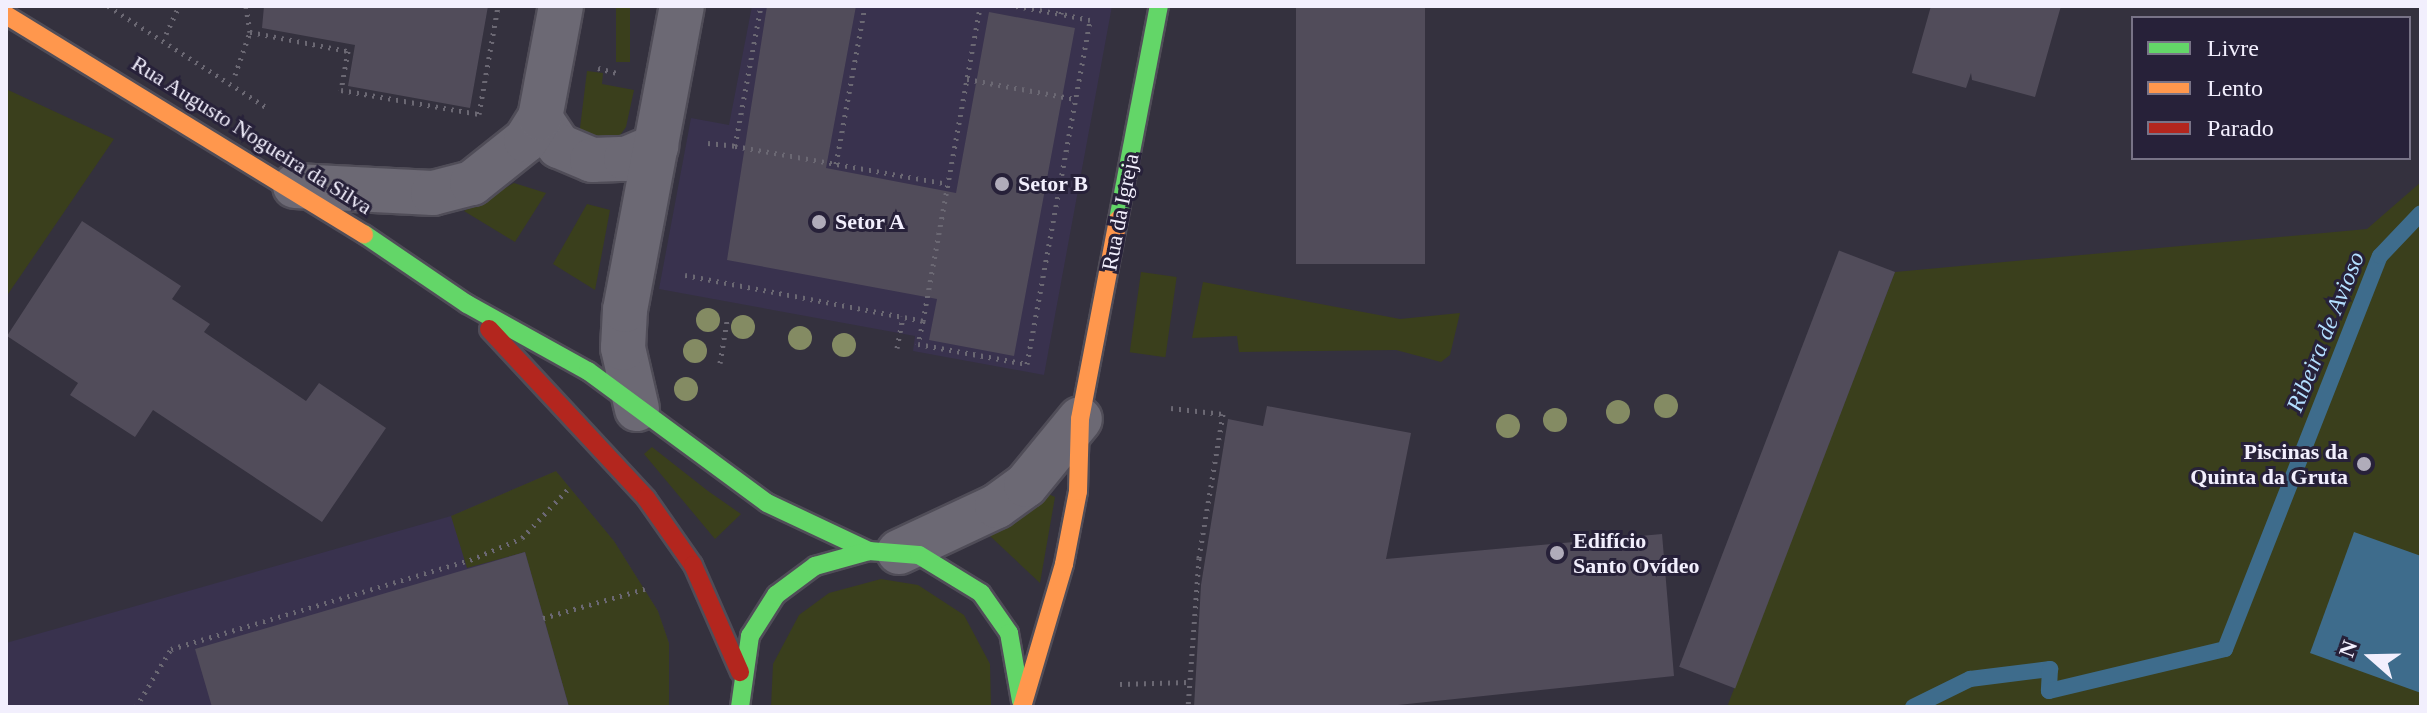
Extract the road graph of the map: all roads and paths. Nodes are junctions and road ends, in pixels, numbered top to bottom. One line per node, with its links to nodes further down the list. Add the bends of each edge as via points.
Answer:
1 (108, 6): 22 (path)
2 (179, 6): 16 (path)
3 (246, 6): 15 (path)
4 (498, 6): 15 (path, via 478,117 341,90 348,51)
5 (561, 6): 17 (street)
6 (682, 6): 20 (street)
7 (761, 6): 25 (path)
8 (865, 6): 27 (path)
9 (980, 6): 19 (path)
10 (1016, 6): 13 (path)
11 (1062, 6): 13 (path)
12 (1159, 6): 39 (main road, Rua da Igreja)
13 (1061, 14): 21 (path, via 1090,20)
14 (6, 15): 29 (main road, Rua Augusto Nogueira da Silva)
15 (250, 32): 18 (path)
16 (166, 34)
17 (551, 58): 20 (path); 23 (street)
18 (235, 75)
19 (967, 79): 21 (path); 28 (path)
20 (668, 83): 24 (street)
21 (1075, 99): 34 (path, via 1027,364 918,344)
22 (279, 116)
23 (540, 118): 24 (street, via 559,146 592,160 626,159); 29 (street, via 526,140 472,183 433,193)
24 (656, 146): 38 (street, via 625,310 623,348)
25 (735, 146): 26 (path, via 709,141); 27 (path)
26 (706, 156)
27 (836, 164): 28 (path)
28 (948, 184): 34 (path)
29 (295, 186): 31 (main road, Rua Augusto Nogueira da Silva)
30 (687, 262): 32 (path, via 684,277)
31 (467, 304): 38 (main road, Rua Augusto Nogueira da Silva, via 588,371); 44 (main road, Rua Augusto Nogueira da Silva, via 646,498 693,565)
32 (903, 317): 34 (path); 35 (path)
33 (727, 321): 36 (path)
34 (923, 321)
35 (897, 348)
36 (720, 363)
37 (1171, 408): 45 (path, via 1223,414)
38 (637, 409): 41 (main road, Rua Augusto Nogueira da Silva, via 767,503)
39 (1080, 419): 41 (street, Rua da Igreja, via 1026,485 997,506); 49 (main road, Rua da Igreja, via 1078,491 1064,564)
40 (580, 480): 48 (path, via 522,538 470,560 171,649)
41 (884, 551): 44 (main road, via 815,566 786,586 750,636); 49 (main road, Rua Augusto Nogueira da Silva, via 953,571 995,610 1017,654)
42 (645, 589): 43 (path)
43 (543, 618)
44 (740, 672): 47 (main road)
45 (1189, 682): 46 (path); 50 (path)
46 (1120, 684)
47 (738, 705)
48 (136, 707)
49 (1022, 707)
50 (1188, 707)

